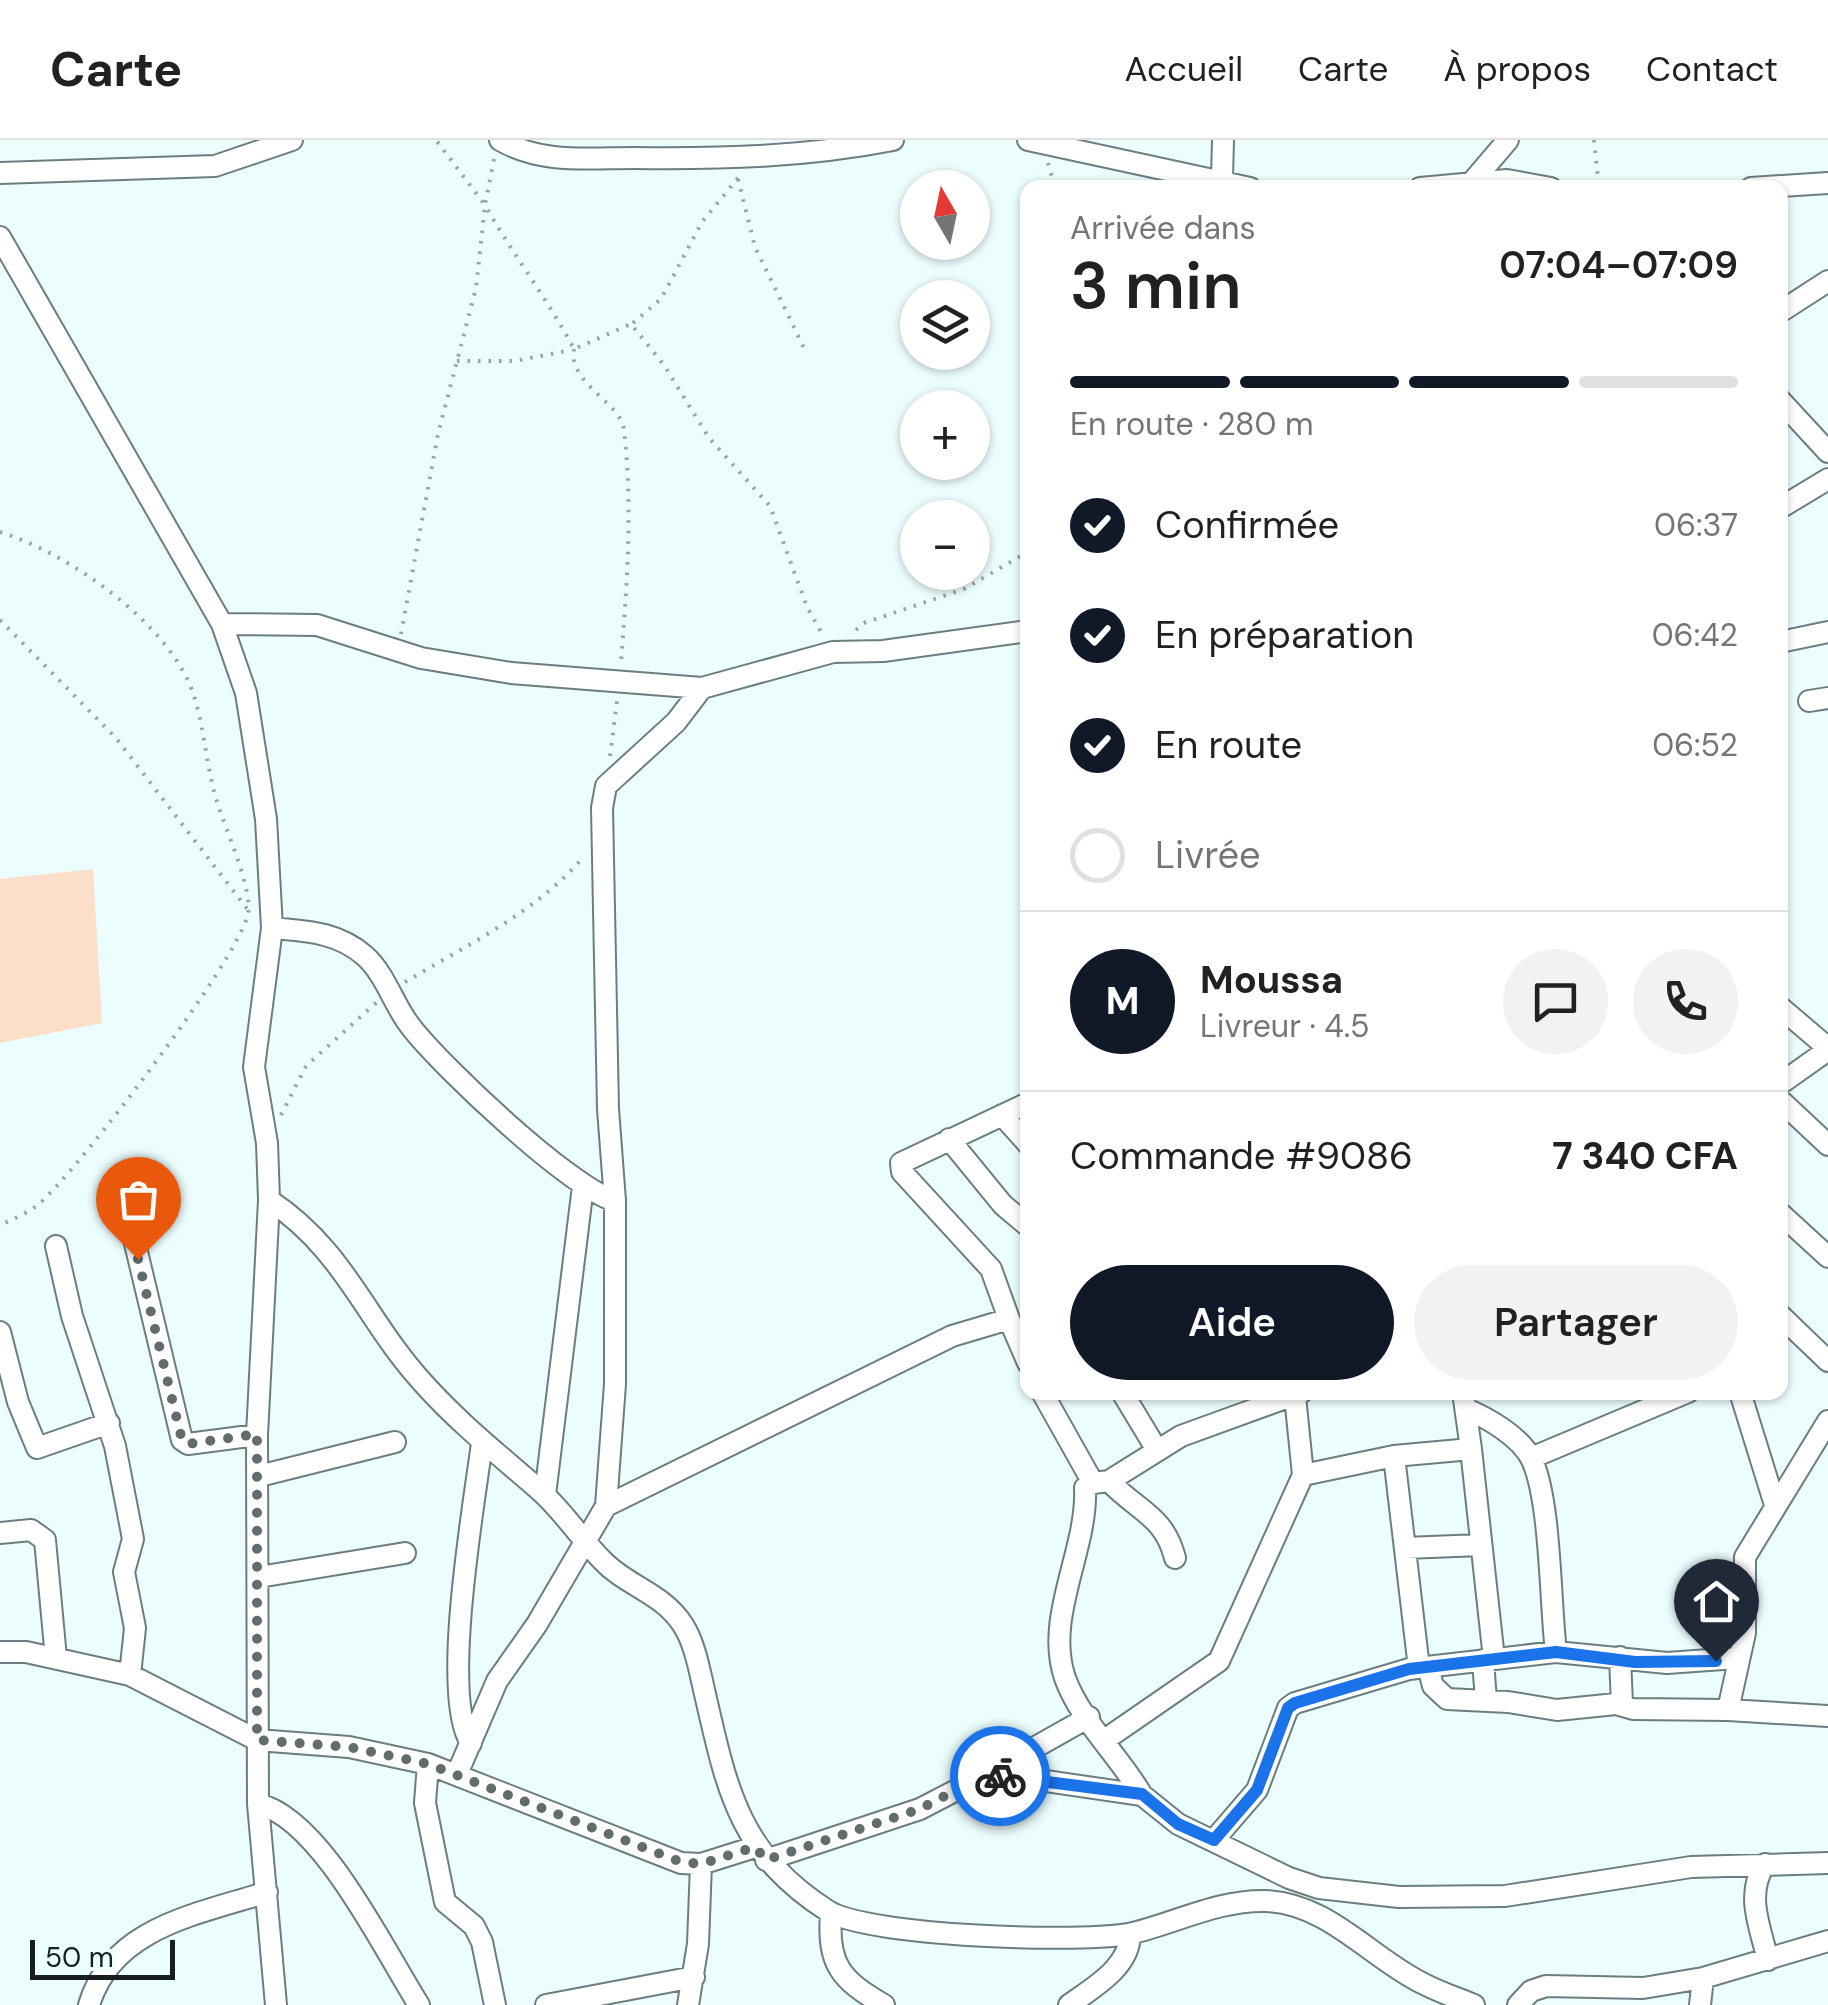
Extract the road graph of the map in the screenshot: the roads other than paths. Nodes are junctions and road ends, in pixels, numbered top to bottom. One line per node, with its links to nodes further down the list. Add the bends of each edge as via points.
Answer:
1 (292, 140): 7 (street, via 215,166)
2 (893, 140): 6 (street, via 744,160 538,156)
3 (1028, 140): 8 (street)
4 (1223, 140): 8 (street)
5 (1508, 140): 10 (street)
6 (497, 148)
7 (0, 172)
8 (1222, 178): 9 (street)
9 (1228, 180)
10 (1474, 180)
11 (1828, 183): 12 (street)
12 (1788, 186)
13 (0, 237): 20 (street)
14 (1828, 281): 15 (street)
15 (1788, 307)
16 (1788, 408): 17 (street)
17 (1824, 442)
18 (1828, 479): 19 (street)
19 (1788, 503)
20 (222, 624): 24 (street, via 317,625 421,658 511,673); 25 (street, via 246,693 266,818)
21 (1020, 632): 24 (street, via 834,652)
22 (1828, 632): 23 (street)
23 (1788, 640)
24 (702, 688): 37 (street, via 676,722 606,786)
25 (272, 920): 35 (street, via 328,934 366,957 411,1027); 36 (street, via 254,1066)
26 (1788, 1013): 27 (street)
27 (1828, 1049): 28 (street)
28 (1788, 1078)
29 (1020, 1106): 31 (street)
30 (1788, 1108): 34 (street)
31 (1002, 1114): 32 (street); 33 (street)
32 (1020, 1135)
33 (949, 1140): 38 (street); 43 (street, via 901,1163 902,1172 991,1269)
34 (1828, 1145)
35 (583, 1186): 37 (street); 67 (street)
36 (269, 1200): 57 (street); 59 (street, via 306,1225 421,1381)
37 (615, 1201): 69 (street, via 615,1384)
38 (1020, 1220)
39 (1788, 1221): 42 (street)
40 (132, 1230): 57 (street, via 182,1440)
41 (56, 1246): 56 (street)
42 (1828, 1256)
43 (1009, 1319): 46 (street); 69 (street, via 934,1343)
44 (1788, 1323): 47 (street)
45 (0, 1332): 56 (street, via 36,1448)
46 (1020, 1344)
47 (1828, 1361)
48 (1047, 1400): 66 (street)
49 (1127, 1400): 61 (street)
50 (1281, 1400): 61 (street)
51 (1299, 1400): 64 (street)
52 (1669, 1400): 63 (street)
53 (1742, 1400): 68 (street)
54 (1464, 1401): 60 (street); 63 (street)
55 (1828, 1421): 68 (street)
56 (109, 1423): 84 (street, via 133,1539 124,1572 135,1628)
57 (257, 1434): 65 (street)
58 (395, 1442): 65 (street)
59 (482, 1444): 67 (street); 92 (street, via 459,1638 458,1717)
60 (1471, 1449): 62 (street); 72 (street)
61 (1158, 1450): 66 (street)
62 (1394, 1456): 64 (street); 73 (street)
63 (1532, 1458): 78 (street)
64 (1303, 1474): 90 (street, via 1219,1661)
65 (259, 1476): 76 (street)
66 (1101, 1482): 75 (street, via 1160,1523); 88 (street, via 1085,1488 1061,1624 1065,1677)
67 (545, 1495): 71 (street)
68 (1774, 1504): 81 (street, via 1745,1557 1745,1633)
69 (606, 1506): 71 (street)
70 (0, 1532): 79 (street, via 31,1530 46,1540)
71 (586, 1544): 92 (street, via 498,1681); 99 (street, via 609,1568 665,1602 686,1628 728,1794)
72 (1481, 1545): 73 (street); 82 (street)
73 (1405, 1548): 83 (street)
74 (406, 1553): 76 (street)
75 (1176, 1558)
76 (260, 1577): 91 (street)
77 (0, 1652): 79 (street)
78 (1556, 1652): 80 (street); 82 (street)
79 (56, 1658): 84 (street)
80 (1620, 1658): 81 (street); 86 (street)
81 (1737, 1658): 87 (street)
82 (1488, 1660): 83 (street); 85 (street)
83 (1423, 1667): 85 (street, via 1447,1700); 98 (street, via 1288,1708 1257,1790)
84 (130, 1676): 91 (street)
85 (1486, 1701): 86 (street, via 1557,1710)
86 (1622, 1705): 87 (street)
87 (1728, 1710): 89 (street)
88 (1089, 1716): 90 (street); 95 (street, via 1034,1748)
89 (1828, 1716)
90 (1106, 1739): 96 (street)
91 (257, 1740): 93 (street, via 349,1747); 97 (street)
92 (471, 1743): 94 (street)
93 (428, 1764): 94 (street); 115 (street, via 425,1803 445,1902 482,1942)
94 (457, 1774): 101 (street, via 681,1862)
95 (1011, 1776): 96 (street); 99 (street, via 970,1783 920,1809)
96 (1142, 1794): 98 (street, via 1178,1824)
97 (258, 1804): 104 (street); 114 (street, via 285,1815 330,1862)
98 (1214, 1840): 103 (street)
99 (761, 1853): 101 (street); 106 (street)
100 (1828, 1863): 102 (street)
101 (701, 1864): 110 (street)
102 (1765, 1864): 103 (street, via 1431,1900); 109 (street, via 1753,1896)
103 (1318, 1888): 105 (street)
104 (267, 1892): 112 (street, via 137,1938 99,1980); 113 (street)
105 (1302, 1909): 107 (street, via 1269,1901 1215,1906); 120 (street, via 1420,1983)
106 (831, 1913): 107 (street, via 870,1924 1011,1936); 118 (street, via 832,1956 845,1982)
107 (1130, 1934): 119 (street, via 1120,1964)
108 (1828, 1941): 109 (street)
109 (1768, 1960): 111 (street)
110 (694, 1978): 116 (street); 117 (street)
111 (1703, 1978): 121 (street, via 1643,1988 1546,1986); 122 (street)
112 (89, 2005)
113 (276, 2005)
114 (419, 2005)
115 (495, 2005)
116 (546, 2005)
117 (688, 2005)
118 (884, 2005)
119 (1069, 2005)
120 (1474, 2005)
121 (1518, 2005)
122 (1700, 2005)

